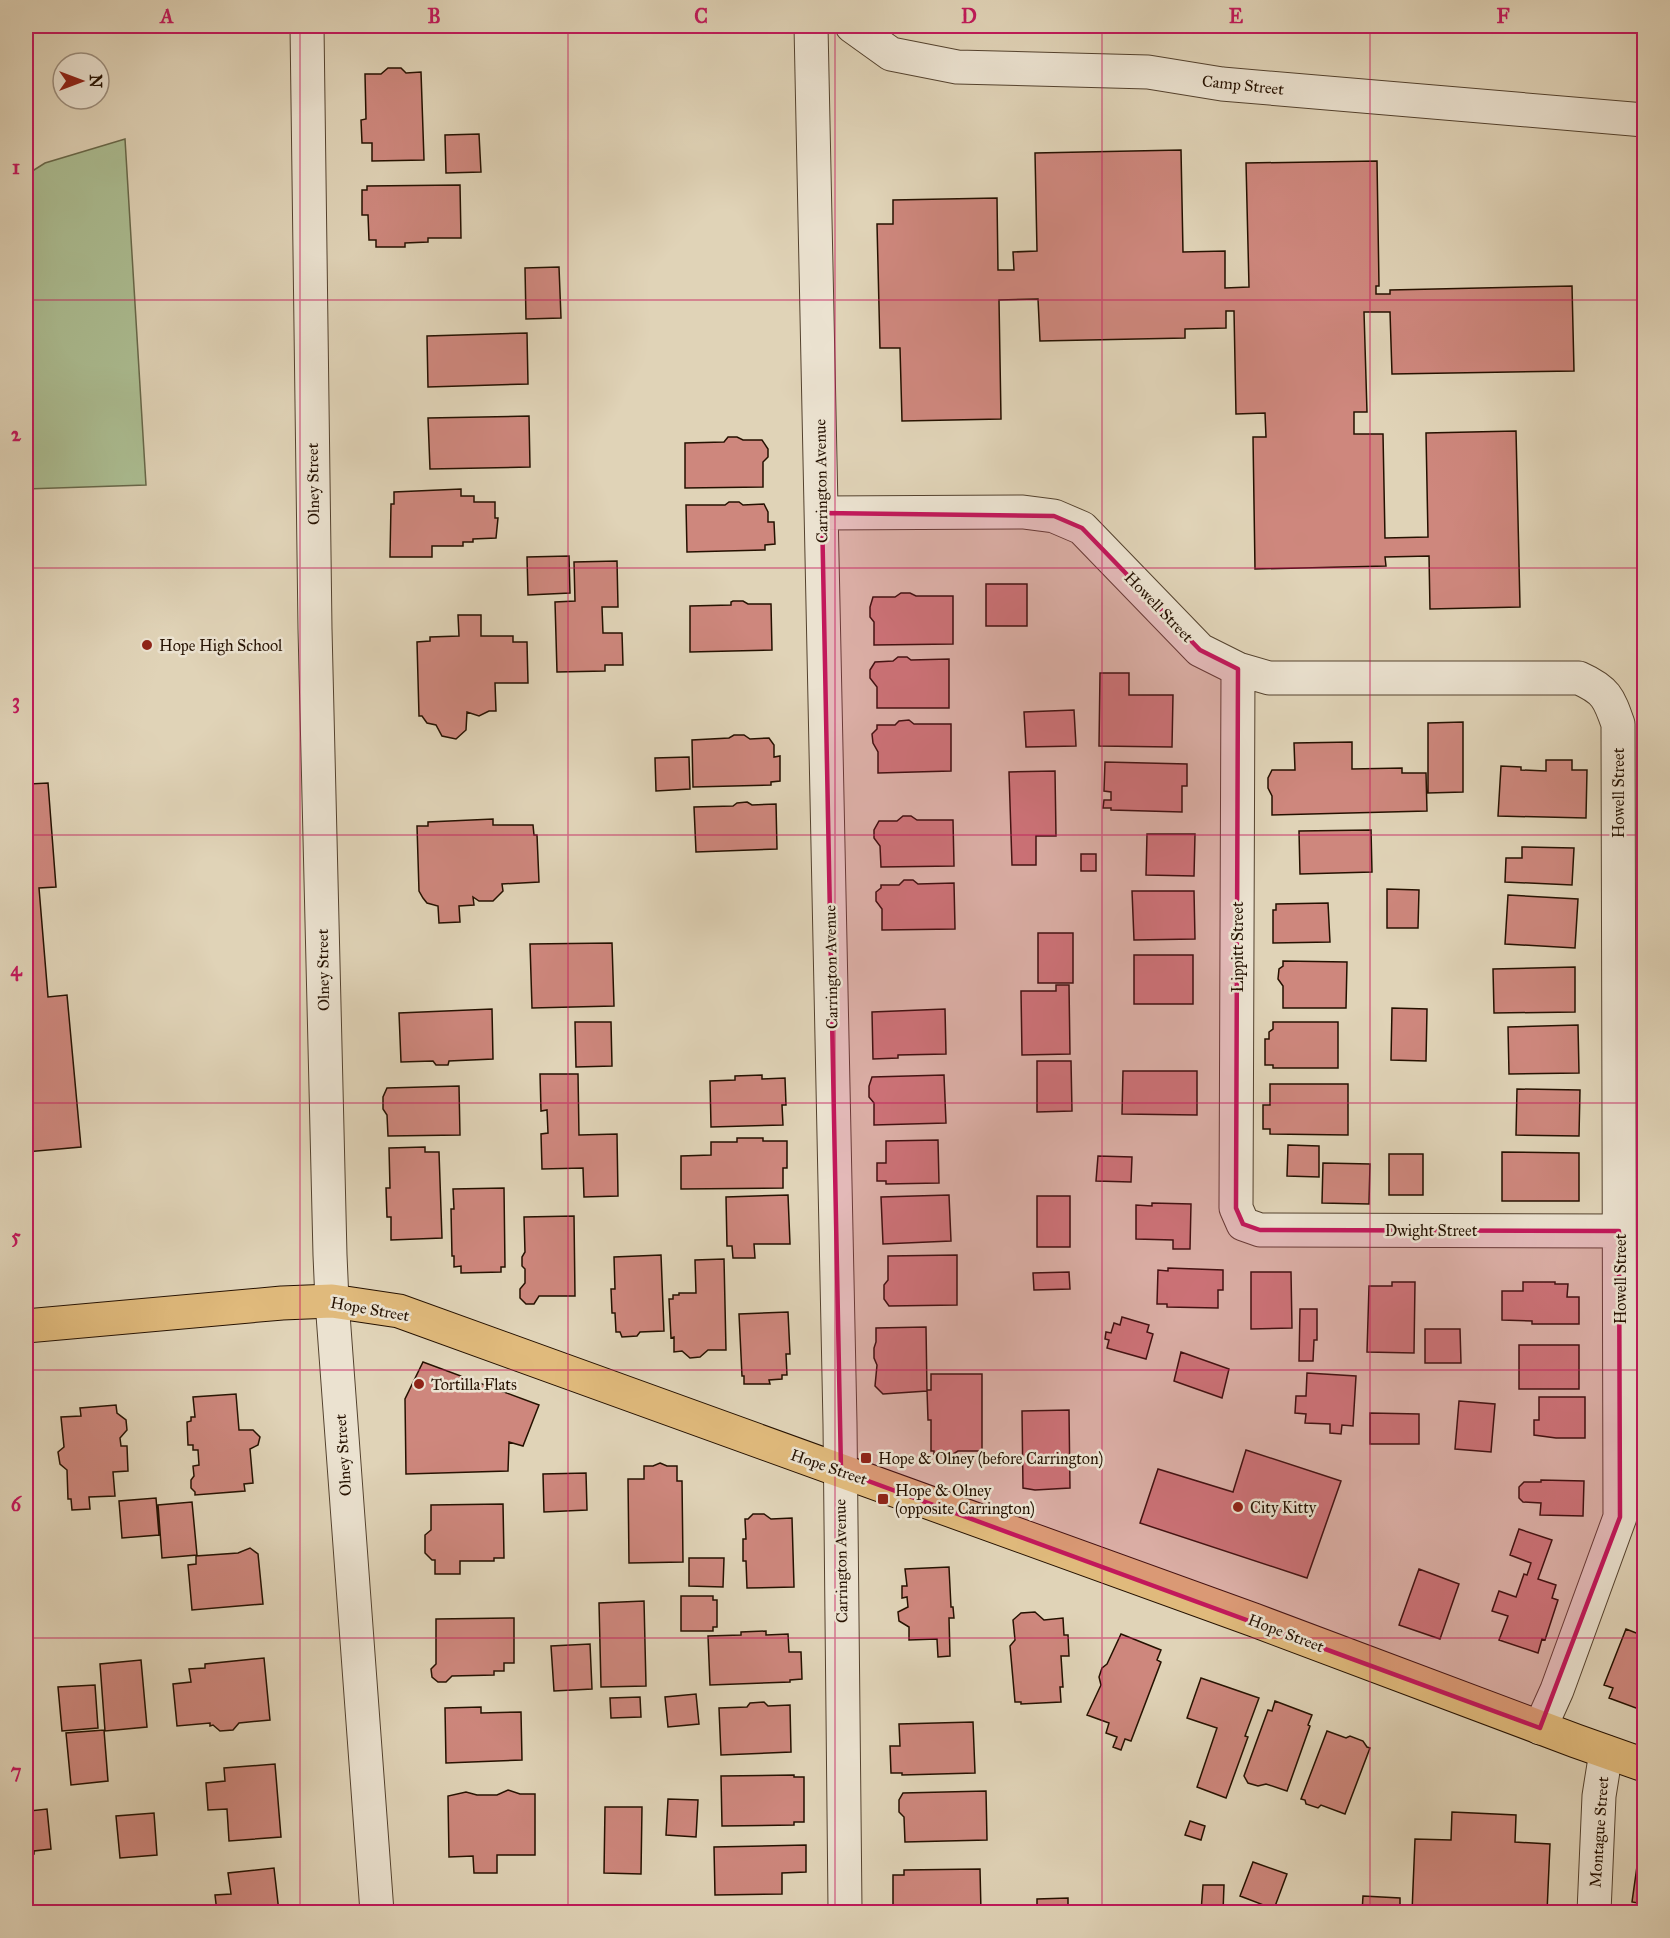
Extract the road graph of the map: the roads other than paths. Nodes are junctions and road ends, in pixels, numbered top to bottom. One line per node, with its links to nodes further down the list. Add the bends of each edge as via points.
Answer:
1 (307, 26): 9 (street, Olney Street, via 315,629)
2 (811, 26): 5 (street, Carrington Avenue)
3 (852, 26): 4 (street, Camp Street, via 891,54 957,68 1148,72 1222,84)
4 (1644, 120)
5 (822, 513): 6 (street, Howell Street, via 1023,512 1054,516 1082,528 1200,650); 11 (street, Carrington Avenue)
6 (1238, 669): 7 (street, Lippitt Street, via 1236,1208); 8 (street, Howell Street, via 1269,678 1579,678 1610,700 1618,724)
7 (1243, 1224): 8 (street, Dwight Street, via 1260,1230)
8 (1620, 1231): 12 (street, Howell Street, via 1620,1517)
9 (332, 1301): 10 (main road, Hope Street, via 282,1302); 11 (main road, Hope Street, via 399,1311); 16 (street, Olney Street)
10 (26, 1326)
11 (841, 1471): 12 (main road, Hope Street); 15 (street, Carrington Avenue)
12 (1540, 1728): 13 (main road, Hope Street)
13 (1606, 1752): 14 (main road, Hope Street); 17 (street, Montague Street, via 1599,1796)
14 (1644, 1765)
15 (845, 1908)
16 (377, 1912)
17 (1594, 1912)

